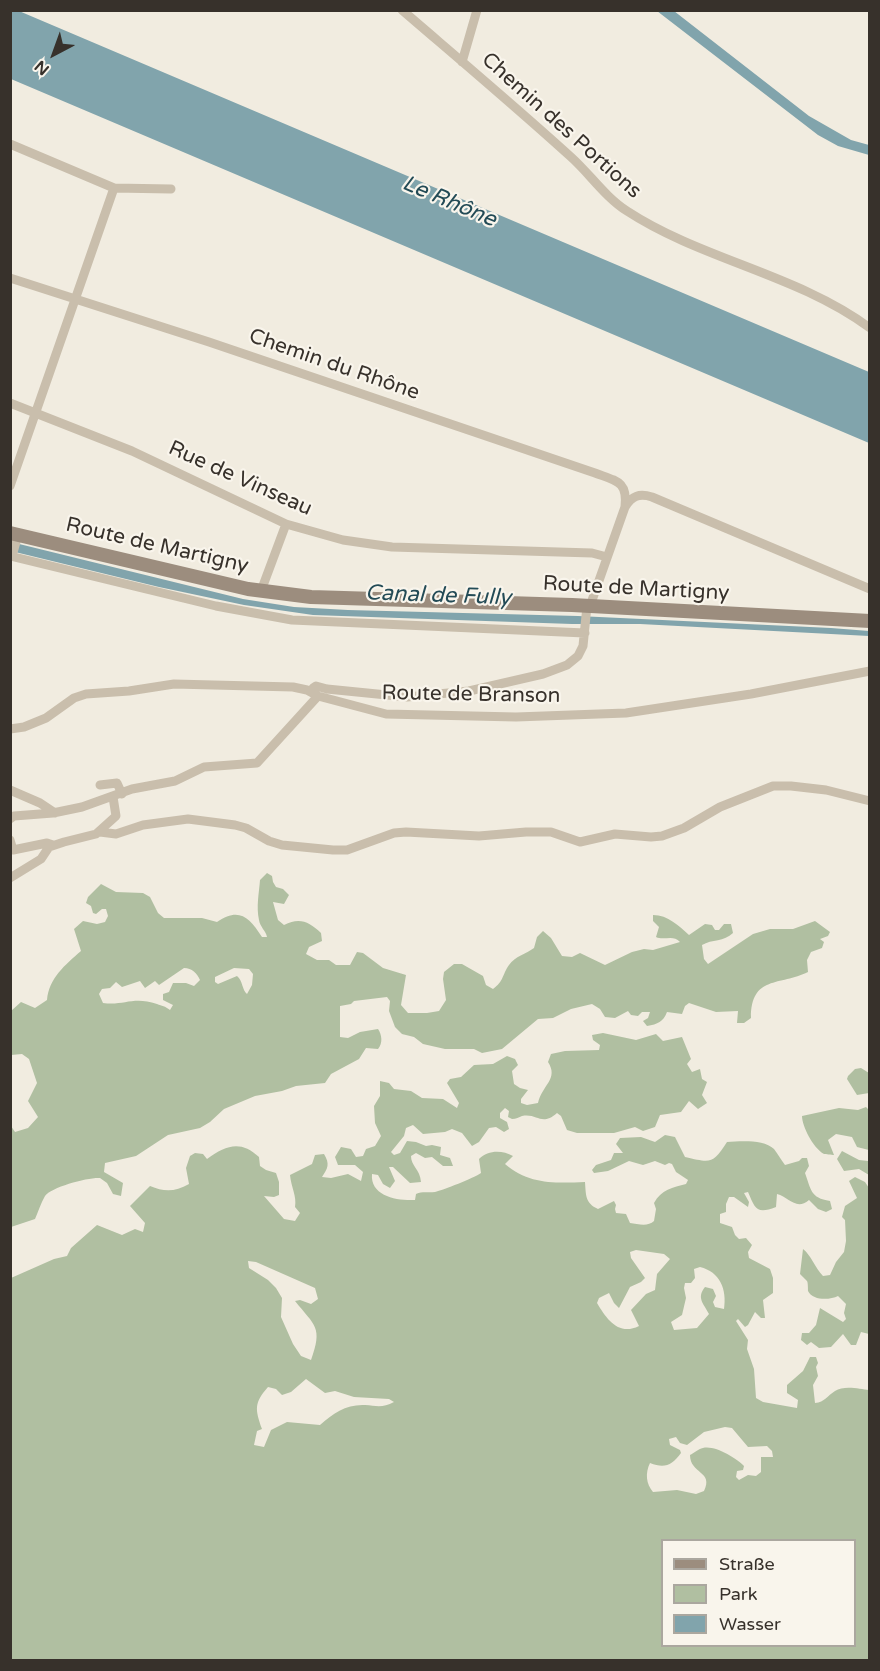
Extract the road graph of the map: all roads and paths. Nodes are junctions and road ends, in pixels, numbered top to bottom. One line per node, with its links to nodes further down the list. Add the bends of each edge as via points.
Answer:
1 (402, 10): 3 (street, Chemin des Portions)
2 (477, 10): 3 (street)
3 (462, 62): 9 (street, Chemin des Portions, via 626,210 679,238 840,309)
4 (10, 144): 5 (street)
5 (114, 188): 6 (street); 8 (street)
6 (171, 189)
7 (10, 278): 8 (street, Chemin du Rhône)
8 (75, 299): 11 (street); 13 (street, Chemin du Rhône, via 595,473 623,487)
9 (870, 328)
10 (10, 402): 11 (street, Rue de Vinseau)
11 (36, 412): 12 (street); 14 (street, Rue de Vinseau, via 132,451)
12 (10, 486)
13 (625, 507): 17 (street); 18 (street, via 635,496 652,496)
14 (286, 524): 17 (street, Rue de Vinseau, via 353,542 392,547 592,553); 19 (street)
15 (14, 534): 16 (street); 19 (main road, Route de Martigny)
16 (11, 556): 22 (street, via 216,606 292,620)
17 (607, 557): 20 (street)
18 (870, 589)
19 (261, 591): 20 (main road, Route de Martigny, via 349,599)
20 (588, 609): 21 (main road, Route de Martigny); 22 (street)
21 (870, 621)
22 (585, 630): 24 (street, via 574,662 543,674 492,686 407,697 316,686)
23 (870, 671): 24 (street, Route de Branson, via 626,713 406,716 373,712)
24 (315, 694): 25 (street, Route de Branson, via 279,685 174,684 86,694 46,718); 28 (street, via 257,763 204,767 175,781)
25 (10, 729)
26 (100, 785): 28 (street, via 117,783)
27 (10, 790): 30 (street)
28 (118, 795): 30 (street); 32 (street, via 116,816)
29 (870, 801): 32 (street, via 826,790 773,786 662,836 615,834 580,842 551,832 479,836 406,832 333,850 282,845 246,828 188,819 143,825 116,834)
30 (55, 813): 31 (street)
31 (10, 819)
32 (100, 832): 34 (street)
33 (10, 840): 34 (street, via 13,850)
34 (53, 845): 35 (street, via 41,859)
35 (10, 878)

